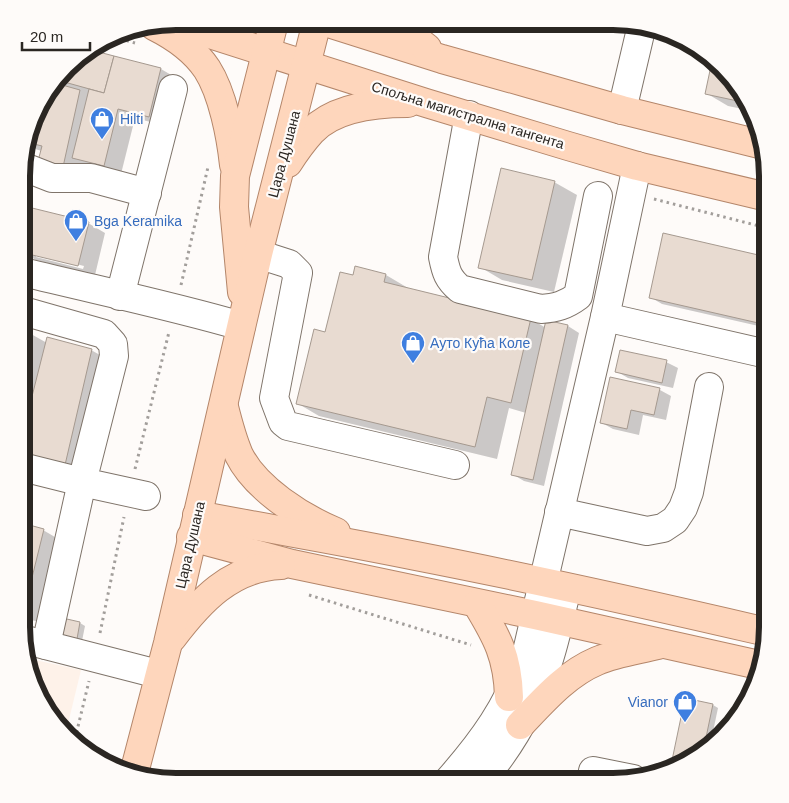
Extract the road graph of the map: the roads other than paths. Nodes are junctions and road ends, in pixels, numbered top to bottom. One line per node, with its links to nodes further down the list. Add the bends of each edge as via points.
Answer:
1 (197, 30): 8 (main road, Спољна магистрална тангента)
2 (272, 30): 8 (main road, Цара Душана)
3 (315, 30): 10 (main road, Цара Душана)
4 (350, 30): 9 (main road)
5 (404, 30): 9 (main road)
6 (163, 31): 18 (main road, via 207,69 224,114)
7 (640, 33): 13 (street)
8 (266, 52): 10 (main road, Спољна магистрална тангента); 18 (main road, Цара Душана)
9 (442, 59): 13 (main road)
10 (306, 65): 12 (main road, Спољна магистрална тангента); 19 (main road, Цара Душана)
11 (173, 89): 20 (street)
12 (426, 103): 14 (main road, Спољна магистрална тангента); 19 (main road, via 365,106 334,116 312,131)
13 (622, 110): 15 (main road)
14 (469, 115): 16 (main road, Спољна магистрална тангента); 22 (street, via 443,257 451,281 460,289 541,309 569,303 578,296)
15 (755, 143)
16 (637, 166): 21 (main road, Спољна магистрална тангента); 27 (street)
17 (30, 169): 20 (street, via 52,178 91,178)
18 (235, 176): 28 (main road, Цара Душана, via 234,217)
19 (277, 182): 23 (main road, Цара Душана)
20 (147, 193): 25 (street)
21 (759, 195)
22 (598, 196)
23 (258, 254): 28 (main road, Цара Душана); 32 (street, via 289,264 298,273 274,398 283,422 288,426)
24 (30, 274): 25 (street)
25 (120, 296): 28 (street)
26 (30, 313): 34 (street, via 104,334 113,344 114,356)
27 (605, 317): 29 (street); 36 (street)
28 (242, 321): 31 (main road, Цара Душана)
29 (759, 352)
30 (709, 387): 36 (street, via 689,492 675,520 663,528 648,531)
31 (223, 403): 37 (main road, Цара Душана); 38 (main road, via 240,456 259,481 278,499 315,524)
32 (455, 465)
33 (30, 469): 34 (street)
34 (82, 482): 35 (street); 44 (street)
35 (138, 494)
36 (559, 512): 40 (street)
37 (194, 526): 38 (main road, via 285,533); 39 (main road); 45 (main road, Цара Душана)
38 (372, 547): 40 (main road)
39 (292, 564): 41 (main road); 45 (main road, via 263,565 231,579 190,615)
40 (554, 585): 42 (street); 43 (main road)
41 (478, 604): 42 (main road); 49 (main road, via 497,637 507,666)
42 (547, 618): 46 (main road); 49 (street); 50 (street, via 548,662)
43 (759, 630)
44 (34, 642): 48 (street, via 100,648)
45 (168, 643): 48 (main road, Цара Душана)
46 (663, 643): 47 (main road); 50 (main road, via 598,661 579,670 561,683)
47 (754, 664)
48 (158, 674): 51 (main road, Цара Душана)
49 (509, 697): 52 (street, via 500,716)
50 (520, 724): 53 (street)
51 (135, 767)
52 (455, 773)
53 (487, 773)

